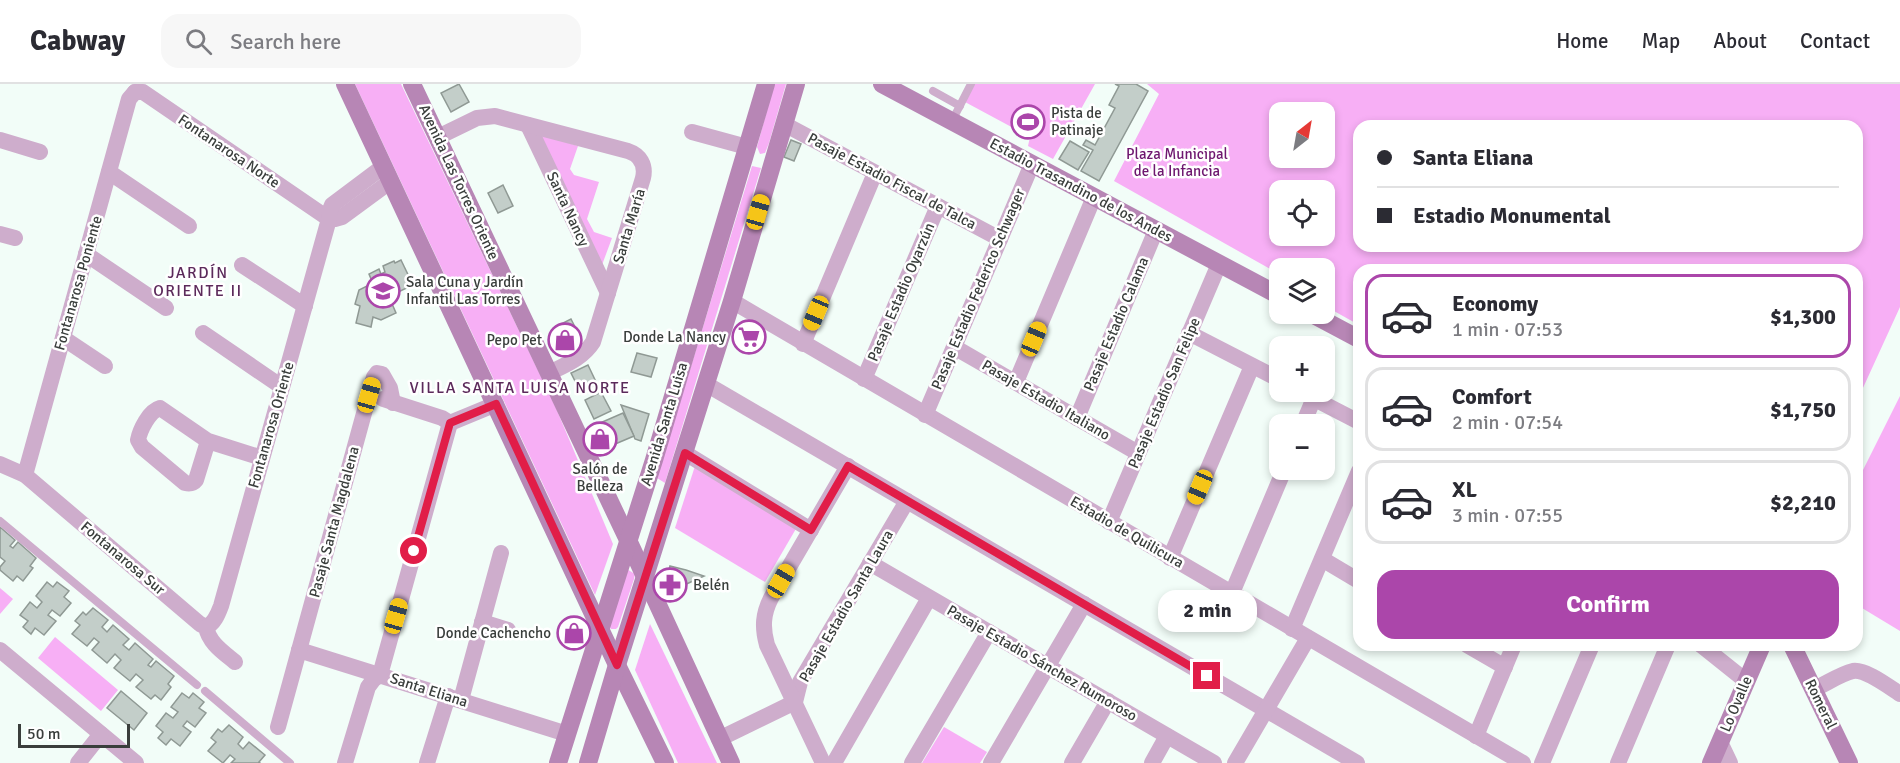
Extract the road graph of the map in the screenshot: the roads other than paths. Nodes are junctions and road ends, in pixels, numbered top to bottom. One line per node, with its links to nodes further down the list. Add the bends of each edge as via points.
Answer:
1 (345, 84): 21 (street)
2 (412, 84): 13 (street, Avenida Las Torres Oriente)
3 (766, 84): 15 (street, Avenida Santa Luisa)
4 (795, 84): 10 (street, Avenida Santa Luisa)
5 (882, 84): 9 (street, Estadio Trasandino de los Andes)
6 (971, 84): 9 (lane)
7 (133, 88): 19 (street, Fontanarosa Poniente); 24 (street, Fontanarosa Norte)
8 (933, 91): 9 (lane)
9 (956, 113): 18 (street, Estadio Trasandino de los Andes)
10 (784, 124): 16 (street, Avenida Santa Luisa); 20 (street, Pasaje Estadio Fiscal de Talca)
11 (528, 125): 13 (street, Santa María, via 485,116); 32 (street, Santa Nancy); 32 (street, Santa María, via 628,151 642,162 643,178)
12 (692, 132): 15 (street)
13 (438, 137): 45 (street, Avenida Las Torres Oriente)
14 (0, 140): 17 (street)
15 (749, 142): 16 (street, via 749,156 757,161); 72 (street, Avenida Santa Luisa)
16 (777, 145): 33 (street, Avenida Santa Luisa)
17 (40, 152)
18 (1032, 164): 22 (street, Estadio Trasandino de los Andes); 27 (street, Pasaje Estadio Federico Schwager)
19 (109, 172): 25 (street); 28 (street, Fontanarosa Poniente)
20 (875, 173): 23 (street, Pasaje Estadio Fiscal de Talca); 41 (street)
21 (387, 174): 24 (street, Fontanarosa Oriente, via 332,205); 54 (street)
22 (1094, 197): 26 (street, Estadio Trasandino de los Andes); 48 (street)
23 (938, 206): 27 (street, Pasaje Estadio Fiscal de Talca); 47 (street, Pasaje Estadio Oyarzún)
24 (329, 219): 34 (street, Fontanarosa Oriente)
25 (189, 226)
26 (1156, 230): 29 (street, Estadio Trasandino de los Andes); 56 (street, Pasaje Estadio Calama)
27 (1000, 239): 42 (street, Pasaje Estadio Federico Schwager)
28 (86, 254): 35 (street); 40 (street, Fontanarosa Poniente)
29 (1219, 264): 31 (street, Estadio Trasandino de los Andes); 38 (street, Pasaje Estadio San Felipe)
30 (242, 265): 34 (street)
31 (1269, 290)
32 (608, 293): 45 (street, Santa María, via 588,349)
33 (732, 301): 41 (street, Estadio de Quilicura); 49 (street, Avenida Santa Luisa)
34 (305, 306): 50 (street, Fontanarosa Oriente)
35 (166, 308)
36 (1331, 324): 39 (street)
37 (203, 333): 50 (street)
38 (1189, 333): 44 (street); 61 (street, Pasaje Estadio San Felipe)
39 (1353, 336)
40 (63, 338): 43 (street); 65 (street, Fontanarosa Poniente)
41 (803, 344): 47 (street, Estadio de Quilicura)
42 (954, 347): 48 (street, Pasaje Estadio Italiano); 55 (street, Pasaje Estadio Federico Schwager)
43 (105, 366)
44 (1252, 366): 46 (street); 74 (street)
45 (549, 373): 72 (street, Avenida Las Torres Oriente)
46 (1269, 374)
47 (864, 379): 55 (street, Estadio de Quilicura)
48 (1016, 382): 56 (street, Pasaje Estadio Italiano)
49 (706, 384): 60 (street, Avenida Santa Luisa); 64 (street)
50 (282, 387): 62 (street, Fontanarosa Oriente)
51 (369, 395): 53 (street); 53 (street, Pasaje Santa Magdalena, via 375,374 380,373 390,388); 89 (street, Pasaje Santa Magdalena)
52 (1320, 402): 57 (street)
53 (393, 403): 58 (street)
54 (496, 404): 58 (street); 84 (street)
55 (925, 415): 70 (street, Estadio de Quilicura)
56 (1077, 418): 61 (street, Pasaje Estadio Italiano)
57 (1353, 419)
58 (450, 423): 102 (street, Santa Eliana)
59 (208, 441): 59 (street, via 160,408 152,412 138,440 188,484 196,480); 62 (street)
60 (685, 453): 71 (street); 78 (street, Avenida Santa Luisa)
61 (1138, 453): 70 (street, Pasaje Estadio San Felipe)
62 (262, 458): 83 (street, Fontanarosa Oriente, via 221,606)
63 (0, 464): 65 (street, Fontanarosa Sur)
64 (848, 466): 68 (street); 71 (street)
65 (24, 475): 83 (street, Fontanarosa Sur)
66 (1280, 480): 79 (street)
67 (1353, 485): 75 (street)
68 (907, 501): 76 (street, Pasaje Estadio Santa Laura); 81 (street)
69 (0, 521): 104 (lane)
70 (1109, 522): 74 (street, Estadio de Quilicura)
71 (811, 530): 110 (street, via 767,606 764,624 767,645)
72 (628, 540): 78 (street, Avenida Las Torres Oriente); 84 (street, Avenida Santa Luisa)
73 (501, 553): 82 (street)
74 (1170, 558): 79 (street, Estadio de Quilicura)
75 (1322, 559): 77 (street); 85 (street)
76 (870, 563): 80 (street, Pasaje Estadio Sánchez Rumoroso); 110 (street, Pasaje Estadio Santa Laura, via 800,682)
77 (1353, 577)
78 (645, 579): 99 (street, Avenida Santa Luisa); 117 (street, Avenida Las Torres Oriente)
79 (1232, 594): 85 (street, Estadio de Quilicura)
80 (929, 598): 87 (street, Pasaje Estadio Sánchez Rumoroso); 129 (street)
81 (1084, 604): 100 (street); 111 (street)
82 (482, 622): 86 (street); 108 (street)
83 (206, 627): 98 (street, Fontanarosa Sur, via 213,643)
84 (601, 627): 99 (street); 114 (street, Avenida Santa Luisa)
85 (1292, 629): 88 (street, Estadio de Quilicura)
86 (508, 630)
87 (989, 632): 100 (street, Pasaje Estadio Sánchez Rumoroso); 130 (street)
88 (1308, 638): 111 (street); 116 (street, Estadio de Quilicura)
89 (299, 650): 102 (street); 112 (street, Pasaje Santa Magdalena)
90 (0, 651): 113 (street)
91 (1477, 651): 101 (street)
92 (1512, 651): 101 (street)
93 (1589, 651): 138 (street)
94 (1665, 651): 139 (street)
95 (1708, 651): 103 (street)
96 (1759, 651): 103 (street, Lo Ovalle)
97 (1795, 651): 105 (street, Romeral)
98 (236, 662)
99 (617, 665): 125 (street, Avenida Santa Luisa); 126 (street)
100 (1048, 666): 109 (street, Pasaje Estadio Sánchez Rumoroso); 131 (street)
101 (1505, 667): 116 (street)
102 (380, 675): 108 (street, Santa Eliana); 122 (street, via 368,687)
103 (1746, 681): 118 (street, Lo Ovalle)
104 (197, 685)
105 (1814, 689): 107 (street, via 1859,671); 142 (street, Romeral)
106 (205, 691): 121 (lane)
107 (1900, 694)
108 (454, 698): 114 (street, Santa Eliana); 123 (street)
109 (1108, 701): 115 (street, Pasaje Estadio Sánchez Rumoroso); 132 (street)
110 (795, 702): 117 (street); 128 (street)
111 (1266, 710): 135 (street); 136 (street)
112 (278, 727)
113 (102, 734): 119 (street); 120 (street)
114 (567, 734): 124 (street, Avenida Santa Luisa)
115 (1167, 736): 133 (street); 134 (street, Pasaje Estadio Sánchez Rumoroso)
116 (1476, 736): 137 (street, Estadio de Quilicura)
117 (719, 739): 127 (street, Avenida Las Torres Oriente)
118 (1720, 742): 140 (street, Lo Ovalle); 141 (street)
119 (78, 763)
120 (136, 763)
121 (290, 763)
122 (345, 763)
123 (427, 763)
124 (558, 763)
125 (588, 763)
126 (665, 763)
127 (731, 763)
128 (824, 763)
129 (834, 763)
130 (912, 763)
131 (991, 763)
132 (1072, 763)
133 (1152, 763)
134 (1214, 763)
135 (1235, 763)
136 (1357, 763)
137 (1522, 763)
138 (1542, 763)
139 (1618, 763)
140 (1711, 763)
141 (1730, 763)
142 (1849, 763)

